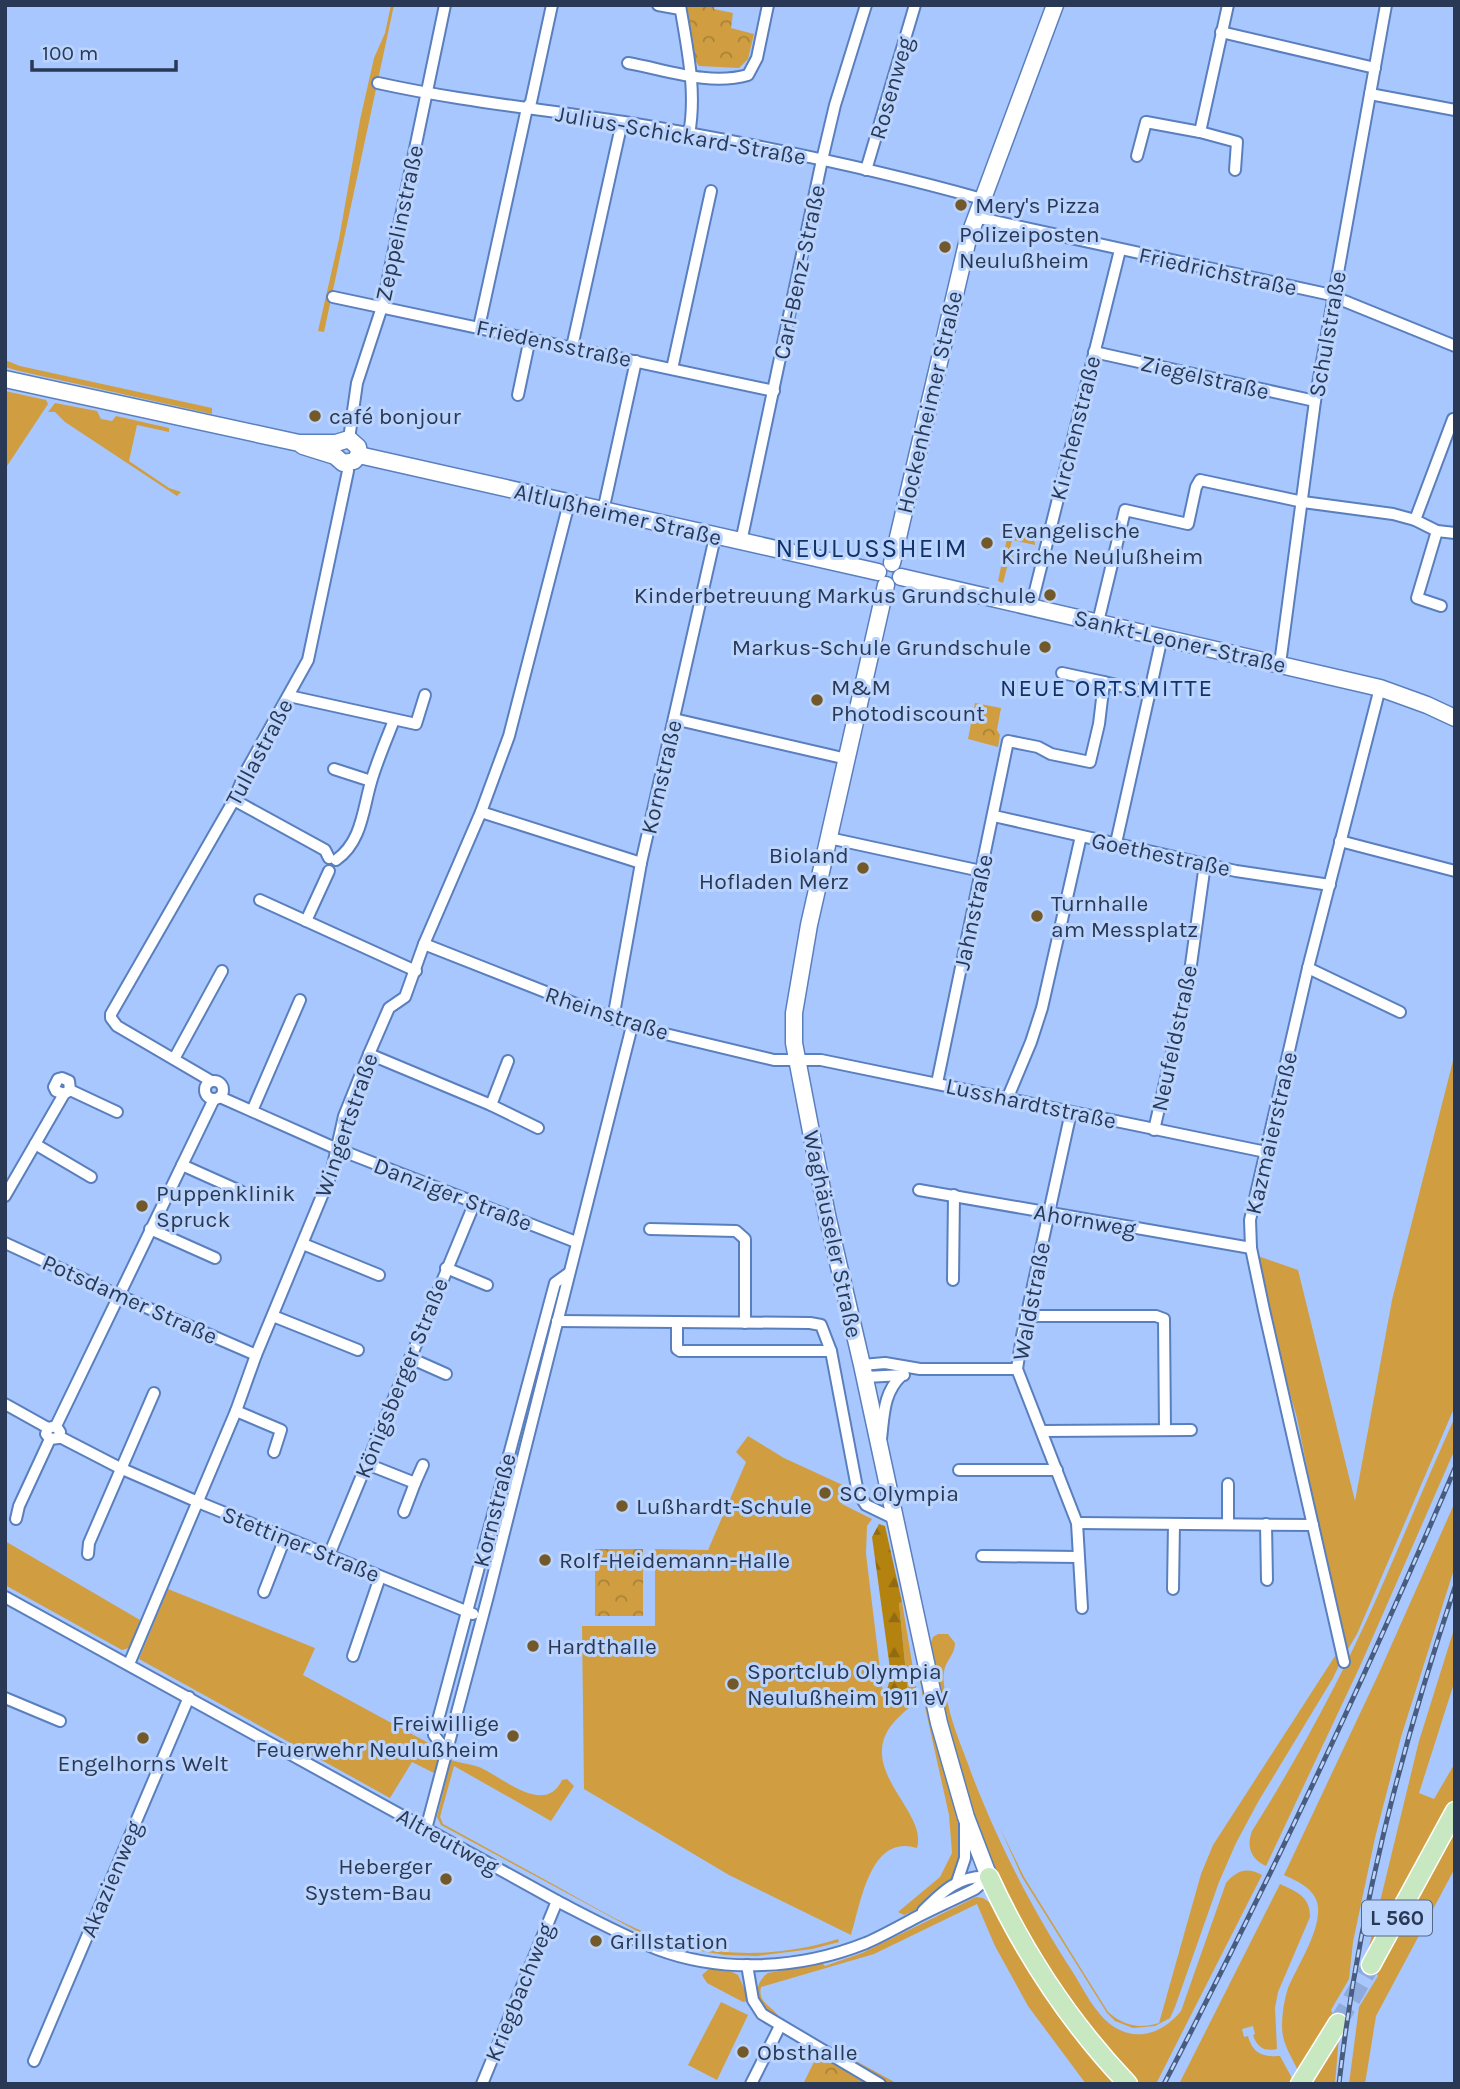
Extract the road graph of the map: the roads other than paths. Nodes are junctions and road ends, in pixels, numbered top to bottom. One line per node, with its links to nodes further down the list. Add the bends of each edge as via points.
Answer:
1 (445, 5): 16 (street, Zeppelinstraße)
2 (552, 5): 18 (street)
3 (658, 5): 10 (street)
4 (768, 5): 14 (street, via 757,58 748,75)
5 (866, 5): 24 (street, Carl-Benz-Straße)
6 (915, 5): 25 (street, Rosenweg)
7 (1055, 5): 28 (street, Hockenheimer Straße)
8 (1228, 5): 11 (street)
9 (1386, 5): 13 (street, Schulstraße)
10 (680, 7): 14 (street)
11 (1221, 32): 13 (street); 21 (street)
12 (628, 63): 14 (street)
13 (1375, 68): 17 (street, Schulstraße)
14 (692, 77): 22 (street)
15 (378, 83): 16 (street, Julius-Schickard-Straße)
16 (427, 94): 18 (street, Julius-Schickard-Straße); 33 (street, Zeppelinstraße)
17 (1370, 94): 19 (street); 32 (street, Schulstraße)
18 (527, 108): 20 (street, Julius-Schickard-Straße); 34 (street)
19 (1455, 110)
20 (622, 122): 22 (street, Julius-Schickard-Straße); 37 (street)
21 (1200, 132): 23 (street, via 1146,122); 26 (street, via 1237,142)
22 (689, 134): 24 (street, Julius-Schickard-Straße)
23 (1137, 156)
24 (822, 160): 25 (street, Julius-Schickard-Straße); 42 (street, Carl-Benz-Straße)
25 (866, 170): 28 (street, Julius-Schickard-Straße)
26 (1235, 170)
27 (711, 191): 40 (street)
28 (982, 198): 29 (street, Hockenheimer Straße)
29 (975, 217): 30 (street, Friedrichstraße); 55 (street, Hockenheimer Straße)
30 (1120, 250): 32 (street, Friedrichstraße); 38 (street, Kirchenstraße)
31 (333, 297): 33 (street, Friedensstraße)
32 (1332, 297): 36 (street, Friedrichstraße); 44 (street, Schulstraße)
33 (382, 307): 34 (street, Friedensstraße); 46 (street, Zeppelinstraße, via 357,383)
34 (479, 327): 35 (street, Friedensstraße)
35 (530, 338): 37 (street, Friedensstraße); 43 (street)
36 (1455, 346)
37 (572, 347): 39 (street, Friedensstraße)
38 (1094, 352): 44 (street, Ziegelstraße); 57 (street, Kirchenstraße)
39 (636, 361): 40 (street, Friedensstraße); 49 (street)
40 (672, 369): 42 (street, Friedensstraße)
41 (5, 379): 46 (street, Altlußheimer Straße)
42 (774, 391): 54 (street, Carl-Benz-Straße)
43 (518, 395)
44 (1315, 401): 47 (street, Schulstraße)
45 (1453, 419): 50 (street)
46 (345, 451): 48 (street, Altlußheimer Straße); 66 (street, Tullastraße, via 348,471 311,651)
47 (1303, 502): 50 (street); 58 (street, via 1200,480 1188,524 1125,510); 60 (street, Schulstraße)
48 (569, 503): 49 (street, Altlußheimer Straße); 74 (street, Wingertstraße, via 509,736)
49 (603, 511): 53 (street, Altlußheimer Straße)
50 (1415, 520): 51 (street)
51 (1437, 531): 52 (street); 56 (street, via 1417,598)
52 (1455, 533)
53 (715, 537): 54 (street, Altlußheimer Straße); 68 (street, Kornstraße)
54 (741, 542): 55 (street, Altlußheimer Straße)
55 (889, 574): 57 (street, Sankt-Leoner-Straße); 70 (street, Waghäuseler Straße)
56 (1441, 606)
57 (1031, 607): 58 (street, Sankt-Leoner-Straße)
58 (1098, 622): 59 (street, Sankt-Leoner-Straße)
59 (1162, 637): 60 (street, Sankt-Leoner-Straße); 64 (street)
60 (1280, 664): 63 (street, Sankt-Leoner-Straße)
61 (1062, 673): 62 (street)
62 (1104, 682): 64 (street); 75 (street, Jahnstraße, via 1090,762 1008,741)
63 (1380, 688): 67 (street, Sankt-Leoner-Straße); 78 (street, Kazmaierstraße)
64 (1150, 693): 79 (street)
65 (425, 695): 69 (street, via 416,724)
66 (289, 696): 69 (street); 73 (street, Tullastraße, via 244,773)
67 (1455, 718)
68 (674, 719): 70 (street); 81 (street, Kornstraße)
69 (394, 720): 72 (street)
70 (847, 759): 77 (street, Waghäuseler Straße)
71 (334, 769): 72 (street)
72 (371, 781): 80 (street, via 363,821 346,853)
73 (234, 800): 80 (street, via 325,850); 97 (street, Tullastraße, via 111,1018)
74 (481, 812): 81 (street); 88 (street, Wingertstraße)
75 (993, 816): 76 (street, Goethestraße); 83 (street, Jahnstraße)
76 (1081, 836): 79 (street, Goethestraße); 101 (street, via 1055,962 1031,1042)
77 (828, 838): 83 (street); 98 (street, Waghäuseler Straße, via 796,1003)
78 (1340, 841): 84 (street); 85 (street, Kazmaierstraße)
79 (1116, 844): 82 (street, Goethestraße)
80 (333, 859): 87 (street, via 325,864 329,871)
81 (641, 863): 94 (street, Kornstraße)
82 (1205, 864): 85 (street, Goethestraße); 108 (street, Neufeldstraße, via 1189,979)
83 (981, 871): 100 (street, Jahnstraße)
84 (1455, 871)
85 (1330, 886): 89 (street, Kazmaierstraße)
86 (260, 900): 87 (street)
87 (306, 921): 91 (street)
88 (424, 944): 91 (street, Wingertstraße); 94 (street, Rheinstraße)
89 (1308, 968): 93 (street); 111 (street, Kazmaierstraße)
90 (222, 971): 97 (street)
91 (416, 971): 96 (street, Wingertstraße, via 405,997 389,1008)
92 (300, 1000): 104 (street)
93 (1400, 1012)
94 (613, 1019): 95 (street, Rheinstraße)
95 (632, 1026): 98 (street, Rheinstraße, via 774,1060); 122 (street, Kornstraße)
96 (369, 1054): 103 (street); 110 (street, Wingertstraße)
97 (174, 1059): 102 (street, via 211,1081 205,1087 206,1095)
98 (796, 1060): 100 (street, Lusshardtstraße, via 821,1060); 144 (street, Waghäuseler Straße)
99 (508, 1061): 103 (street)
100 (937, 1083): 101 (street, Lusshardtstraße)
101 (1008, 1097): 106 (street, Lusshardtstraße)
102 (217, 1098): 104 (street, Danziger Straße); 112 (street)
103 (491, 1105): 107 (street)
104 (252, 1111): 110 (street, Danziger Straße)
105 (117, 1112): 109 (street, via 67,1092)
106 (1071, 1112): 108 (street, Lusshardtstraße); 119 (street, Waldstraße)
107 (538, 1128)
108 (1154, 1130): 111 (street, Lusshardtstraße)
109 (35, 1144): 113 (street); 117 (street)
110 (335, 1148): 118 (street, Danziger Straße); 124 (street, Wingertstraße, via 331,1174)
111 (1266, 1152): 125 (street, Kazmaierstraße, via 1250,1220)
112 (182, 1165): 115 (street); 120 (street)
113 (91, 1177)
114 (919, 1190): 116 (street, Ahornweg)
115 (240, 1191)
116 (954, 1195): 119 (street, Ahornweg); 130 (street)
117 (5, 1196)
118 (475, 1202): 122 (street, Danziger Straße); 127 (street, Königsberger Straße)
119 (1049, 1214): 125 (street, Ahornweg); 134 (street, Waldstraße)
120 (150, 1229): 126 (street); 132 (street)
121 (650, 1229): 137 (street, via 736,1231 746,1239)
122 (576, 1242): 128 (street, Kornstraße)
123 (5, 1243): 132 (street, Potsdamer Straße)
124 (303, 1244): 129 (street); 133 (street, Wingertstraße)
125 (1251, 1248): 171 (street, Kazmaierstraße)
126 (215, 1258)
127 (446, 1268): 131 (street); 141 (street, Königsberger Straße)
128 (569, 1273): 135 (street, Kornstraße); 183 (street, Kornstraße, via 555,1283)
129 (379, 1275)
130 (953, 1280)
131 (487, 1285)
132 (120, 1296): 140 (street, Potsdamer Straße); 153 (street)
133 (273, 1316): 138 (street); 140 (street, Wingertstraße)
134 (1026, 1316): 143 (street, Waldstraße); 150 (street, via 1164,1319)
135 (557, 1321): 136 (street); 184 (street, Kornstraße)
136 (677, 1323): 137 (street); 139 (street, via 680,1351)
137 (745, 1323): 139 (street, via 821,1325)
138 (358, 1350)
139 (831, 1351): 166 (street, via 858,1493 866,1505)
140 (256, 1356): 149 (street, Wingertstraße)
141 (410, 1358): 145 (street); 156 (street, Königsberger Straße)
142 (920, 1369): 143 (street); 144 (street, via 886,1363); 146 (street)
143 (1017, 1369): 152 (street, Waldstraße)
144 (863, 1371): 146 (street); 154 (street, Waghäuseler Straße)
145 (446, 1374)
146 (902, 1375): 154 (street, via 886,1401)
147 (153, 1393): 158 (street)
148 (5, 1404): 153 (street, Stettiner Straße)
149 (236, 1411): 155 (street, via 281,1430); 163 (street, Wingertstraße)
150 (1165, 1430): 151 (street); 152 (street)
151 (1191, 1430)
152 (1043, 1431): 160 (street, Waldstraße)
153 (53, 1433): 158 (street, Stettiner Straße); 165 (street)
154 (880, 1449): 166 (street, Waghäuseler Straße)
155 (274, 1452)
156 (367, 1464): 161 (street); 174 (street, Königsberger Straße)
157 (423, 1465): 161 (street)
158 (120, 1468): 163 (street, Stettiner Straße); 173 (street)
159 (959, 1470): 160 (street)
160 (1057, 1470): 167 (street, Waldstraße)
161 (415, 1483): 164 (street)
162 (1228, 1484): 169 (street)
163 (198, 1502): 172 (street, Stettiner Straße); 187 (street, Wingertstraße)
164 (404, 1512)
165 (16, 1519)
166 (895, 1519): 193 (street, Waghäuseler Straße, via 939,1723)
167 (1077, 1522): 168 (street); 176 (street, Waldstraße)
168 (1174, 1524): 169 (street); 179 (street)
169 (1228, 1524): 170 (street)
170 (1266, 1524): 171 (street); 178 (street)
171 (1313, 1525): 186 (street, Kazmaierstraße)
172 (285, 1538): 174 (street, Stettiner Straße); 180 (street)
173 (88, 1554)
174 (329, 1555): 177 (street, Stettiner Straße)
175 (982, 1556): 176 (street)
176 (1078, 1557): 182 (street, Waldstraße)
177 (380, 1577): 183 (street, Stettiner Straße); 185 (street)
178 (1267, 1580)
179 (1173, 1589)
180 (264, 1592)
181 (5, 1597): 187 (street, Altreutweg)
182 (1082, 1608)
183 (468, 1612): 184 (street, Stettiner Straße); 191 (street, Kornstraße, via 434,1735)
184 (482, 1617): 191 (street, Kornstraße)
185 (354, 1656)
186 (1344, 1662)
187 (129, 1664): 188 (street, Altreutweg)
188 (189, 1697): 194 (street, Altreutweg); 203 (street, Akazienweg)
189 (5, 1698): 190 (street)
190 (60, 1721)
191 (447, 1748): 194 (street, Kornstraße)
192 (1455, 1811): 200 (main road, L 560)
193 (966, 1817): 195 (street, Waghäuseler Straße); 196 (street, via 965,1858)
194 (426, 1829): 197 (street, Altreutweg)
195 (989, 1877): 196 (street); 198 (street, Altreutweg, via 975,1889); 207 (main road, via 1058,1999)
196 (957, 1882): 198 (street, Altreutweg)
197 (557, 1901): 199 (street, Altreutweg, via 660,1950 699,1961); 204 (street, Kriegbachweg)
198 (917, 1917): 199 (street, Altreutweg, via 832,1954 782,1964)
199 (747, 1965): 202 (street, via 756,2008)
200 (1371, 1965)
201 (1338, 2023): 208 (main road)
202 (780, 2026): 205 (street); 206 (street)
203 (34, 2061)
204 (482, 2084)
205 (751, 2084)
206 (880, 2084)
207 (1128, 2084)
208 (1300, 2084)

